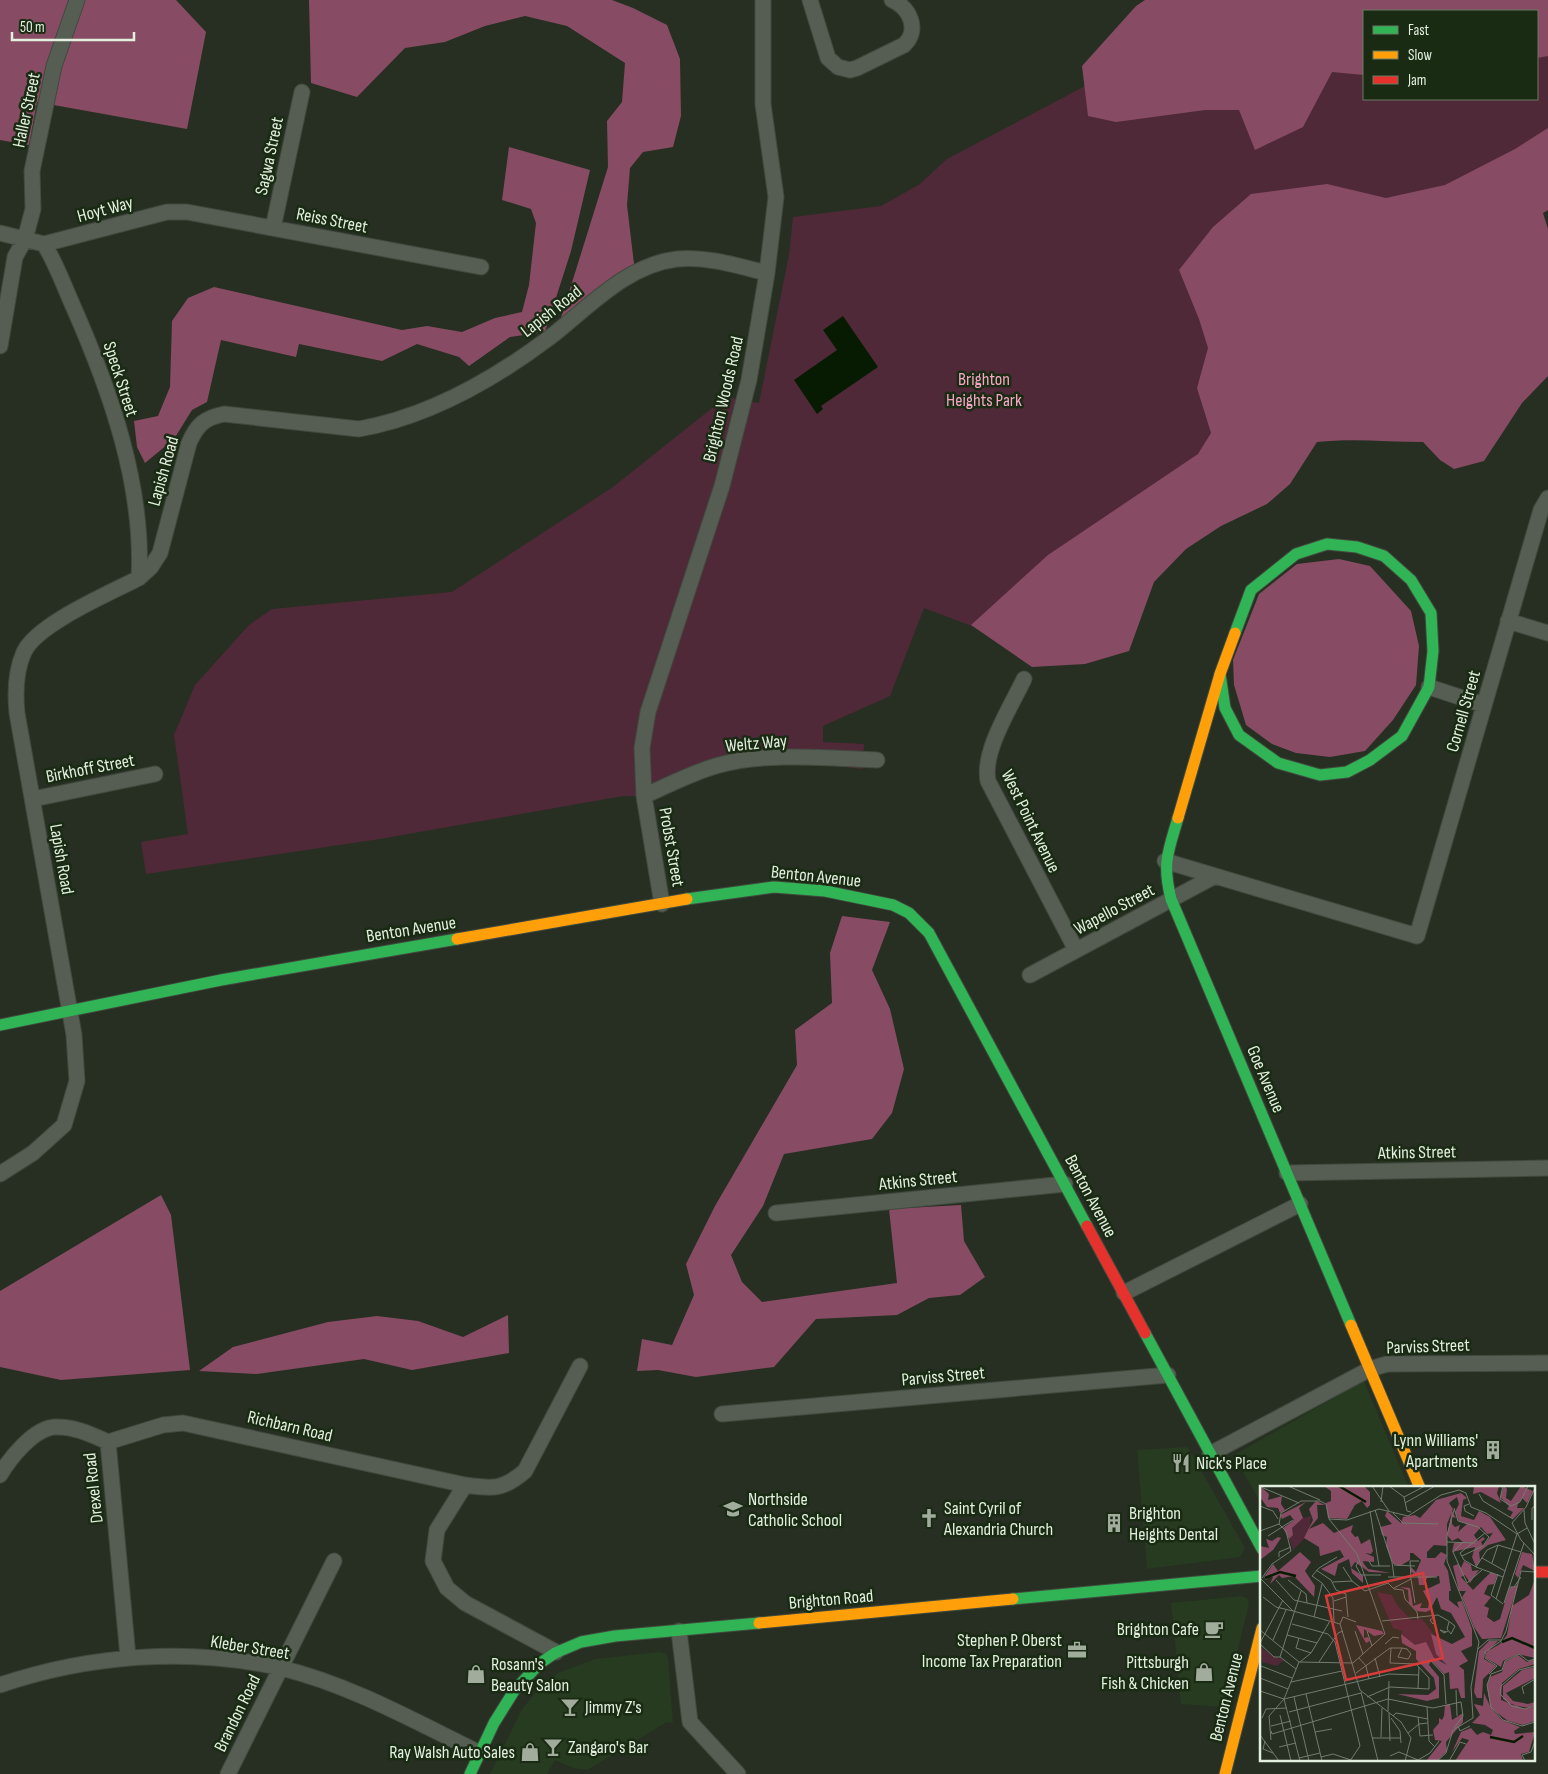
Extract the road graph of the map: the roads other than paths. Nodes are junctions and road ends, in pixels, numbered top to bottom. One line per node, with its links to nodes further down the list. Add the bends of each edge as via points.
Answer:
1 (77, 0): 9 (street, Haller Street, via 52,75 32,171 33,209)
2 (763, 0): 12 (street, Brighton Woods Road, via 763,104 776,197)
3 (810, 0): 4 (street, via 828,58 838,67 850,70 909,40 912,21 905,9)
4 (892, 0)
5 (302, 92): 7 (street, Sagwa Street)
6 (176, 212): 7 (street, Reiss Street); 10 (street, Hoyt Way)
7 (273, 228): 11 (street, Reiss Street)
8 (0, 233): 9 (street)
9 (25, 238): 10 (street); 13 (street, Haller Street, via 15,257)
10 (44, 244): 15 (street, Speck Street, via 98,362 135,489 141,546)
11 (481, 266)
12 (767, 273): 15 (street, Lapish Road, via 696,259 655,264 618,283 545,341 482,383 439,404 377,426 358,429 233,415 208,417 188,442 160,553); 24 (street, Brighton Woods Road, via 749,380 722,486 648,712 642,748)
13 (0, 346)
14 (1548, 498): 16 (street, Cornell Street, via 1541,510)
15 (139, 578): 25 (street, Lapish Road, via 44,629 24,651 16,680 17,713)
16 (1508, 621): 17 (street); 21 (street, Cornell Street)
17 (1548, 633)
18 (1220, 674): 20 (street, via 1225,708 1239,735 1278,763 1320,775 1347,772 1370,760 1402,736); 20 (street, Goe Avenue, via 1251,590 1296,554 1327,544 1357,547 1384,556 1411,580 1432,613 1433,651); 26 (street, Goe Avenue)
19 (1024, 679): 31 (street, West Point Avenue, via 985,768 988,781)
20 (1429, 687): 21 (street)
21 (1484, 705): 30 (street, Cornell Street)
22 (877, 760): 24 (street, Weltz Way, via 744,760 701,770)
23 (155, 774): 25 (street, Birkhoff Street)
24 (644, 796): 29 (street, Probst Street)
25 (33, 799): 33 (street, Lapish Road)
26 (1165, 861): 27 (street, Wapello Street); 28 (street, Goe Avenue)
27 (1215, 876): 28 (street, Wapello Street); 30 (street, Wapello Street)
28 (1171, 899): 31 (street, Wapello Street); 36 (street, Goe Avenue)
29 (662, 904): 33 (street, Benton Avenue, via 348,957); 38 (street, Benton Avenue, via 774,887 824,891 876,901 909,913 929,933)
30 (1417, 936)
31 (1076, 950): 32 (street, Wapello Street)
32 (1030, 975)
33 (69, 1011): 34 (street, Benton Avenue); 37 (street, Lapish Road, via 77,1081 64,1126 33,1153)
34 (0, 1025)
35 (1548, 1168): 36 (street, Atkins Street)
36 (1287, 1173): 39 (street, Goe Avenue)
37 (0, 1174)
38 (1064, 1184): 40 (street, Atkins Street); 41 (street, Benton Avenue)
39 (1300, 1204): 41 (street); 44 (street, Goe Avenue)
40 (776, 1214)
41 (1124, 1293): 45 (street, Benton Avenue)
42 (1548, 1363): 44 (street, Parviss Street, via 1387,1364)
43 (580, 1366): 50 (street, Richbarn Road, via 526,1471 512,1483 493,1489)
44 (1370, 1369): 48 (street, Parviss Street); 51 (street, Goe Avenue)
45 (1168, 1375): 46 (street, Parviss Street); 48 (street, Benton Avenue)
46 (722, 1414)
47 (108, 1442): 49 (street, Drexel Road, via 83,1431 54,1427 31,1438); 50 (street, Richbarn Road, via 163,1425 183,1423); 58 (street, Drexel Road)
48 (1210, 1454): 52 (street, Benton Avenue)
49 (0, 1475)
50 (465, 1485): 57 (street, via 437,1530 433,1561 447,1588 465,1603)
51 (1419, 1486)
52 (1260, 1545)
53 (334, 1561): 59 (street, Brandon Road)
54 (1260, 1576): 55 (street, Brighton Road)
55 (679, 1631): 57 (street, Brighton Road, via 588,1642); 64 (street, via 690,1722)
56 (1260, 1636): 65 (street, Benton Avenue)
57 (556, 1652): 61 (street, Brighton Road, via 531,1671 514,1692 500,1711)
58 (128, 1657): 59 (street, Kleber Street, via 218,1659); 60 (street, Kleber Street, via 68,1665)
59 (280, 1668): 61 (street, Kleber Street, via 345,1689); 62 (street, Brandon Road)
60 (0, 1685)
61 (480, 1753): 63 (street, Brighton Road)
62 (228, 1774)
63 (470, 1774)
64 (738, 1774)
65 (1225, 1774)

